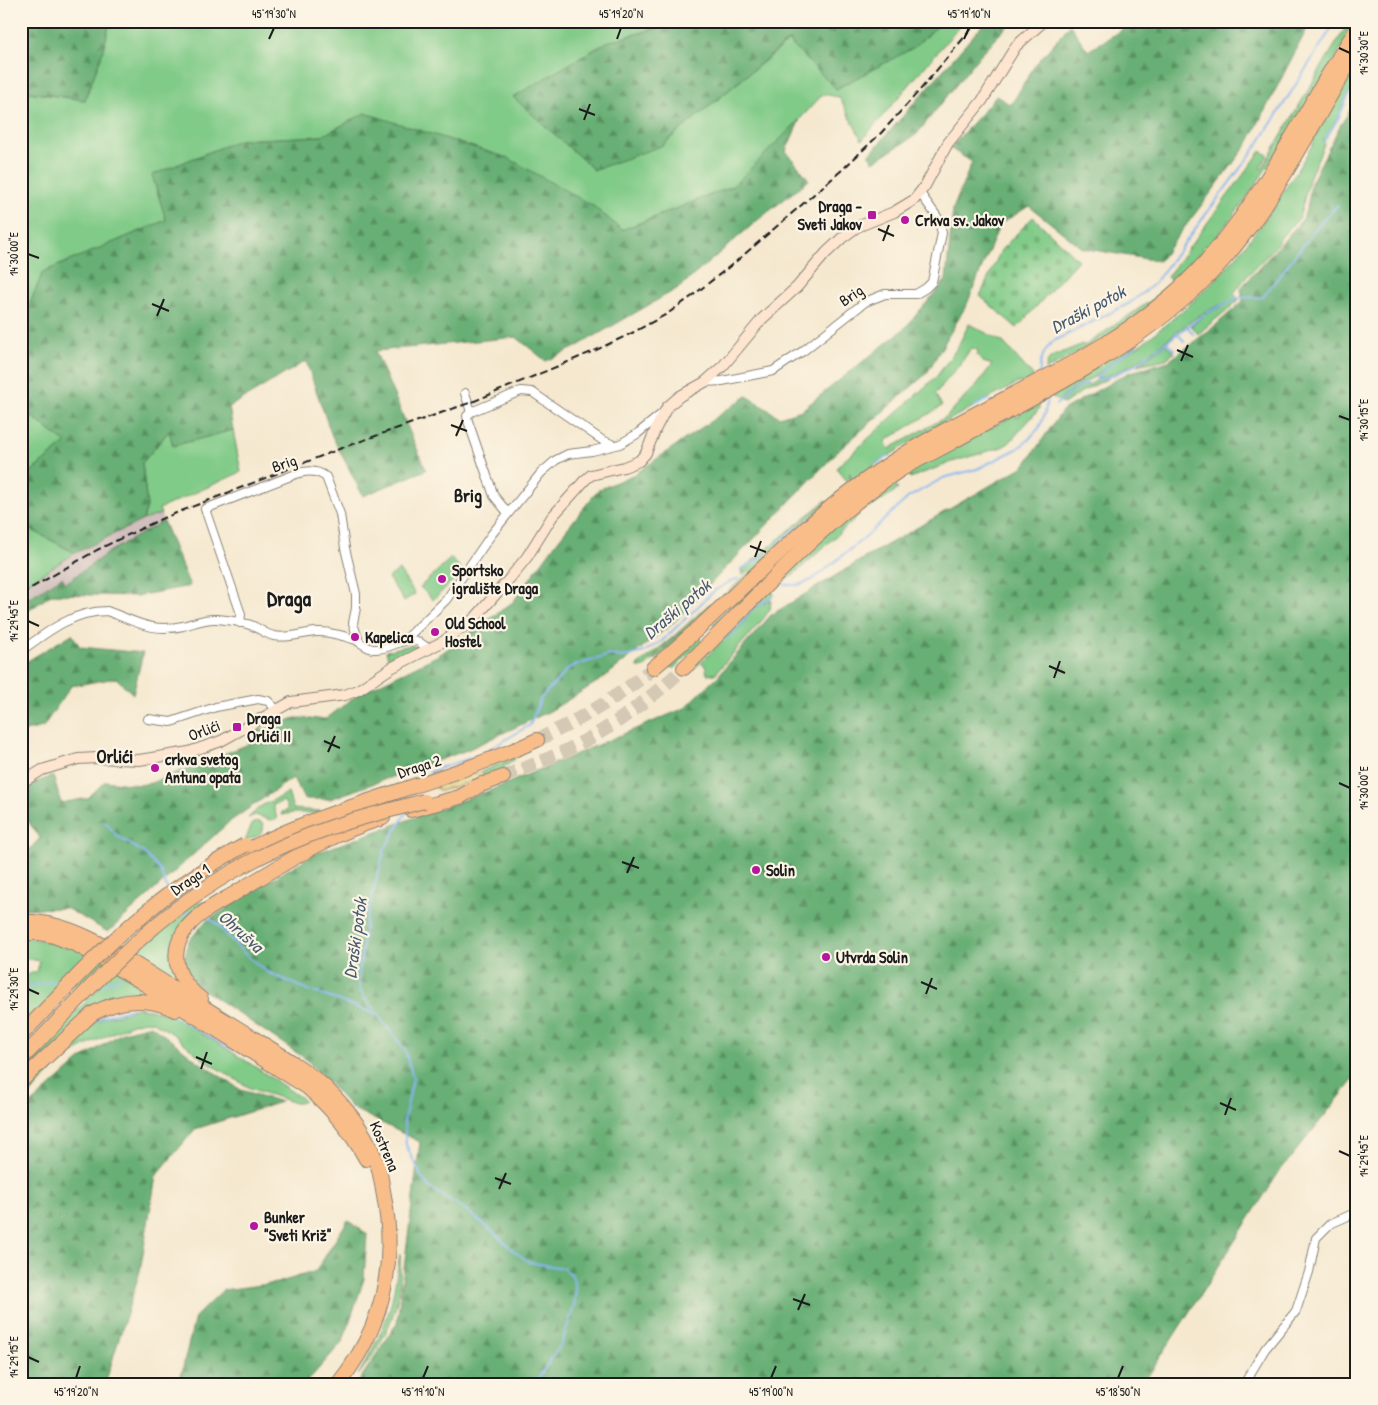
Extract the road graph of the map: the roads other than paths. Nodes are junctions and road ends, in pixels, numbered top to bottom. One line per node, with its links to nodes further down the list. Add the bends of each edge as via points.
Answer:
1 (1044, 21): 4 (street, Brig, via 1016,46 982,101 948,143)
2 (1357, 29): 5 (highway, via 1265,184 1231,232 1189,279 1148,314)
3 (1357, 50): 5 (highway, via 1255,221 1197,288 1127,344)
4 (920, 193): 6 (street, Brig, via 906,206 857,227 842,238); 6 (street, Brig, via 938,218 942,233 932,282 926,288 916,294 885,294 865,302 773,371)
5 (1057, 378): 8 (highway)
6 (705, 382): 10 (street, Brig, via 680,396)
7 (465, 393): 9 (street)
8 (1028, 393): 18 (highway, via 941,432 864,481 817,518); 19 (highway, via 900,470 861,498 799,552)
9 (471, 412): 11 (street, via 521,391 532,392); 12 (street, via 468,421 494,496)
10 (664, 412): 11 (street, Brig, via 637,434); 16 (street, Brig, via 642,457 624,467 591,475 552,517 521,566 497,595 475,618)
11 (614, 445): 12 (street, Brig, via 568,454 556,460 541,472)
12 (508, 513): 14 (street, Brig, via 446,600)
13 (240, 623): 15 (street, Brig, via 275,636 318,631); 15 (street, Brig, via 241,614 205,509 304,471 312,471 326,477 338,507 356,594 353,623); 17 (street, Brig, via 208,619 183,626 149,628 106,611 89,612 66,620)
14 (405, 640): 15 (street, Brig, via 376,649); 16 (street, via 423,643)
15 (359, 642)
16 (429, 650): 20 (street, Orlići, via 391,668 353,693 302,699)
17 (21, 651)
18 (653, 668)
19 (684, 668)
20 (276, 709): 21 (street, Orlići, via 268,701 258,699 216,707 171,722); 24 (street, Orlići, via 231,736 201,749 147,760 78,759 42,770)
21 (148, 720)
22 (537, 740): 26 (highway, Draga 2, via 460,771 313,821 277,829)
23 (503, 777): 25 (highway)
24 (21, 783)
25 (425, 804): 32 (highway, Draga 1, bridge, via 319,832 272,851 220,878 116,961); 34 (highway, via 353,828 295,857 207,911 186,928 180,940 176,963 184,983 296,1058)
26 (247, 847): 30 (highway, bridge, via 189,879 148,910); 31 (highway, Draga 1, via 147,918)
27 (21, 922): 29 (highway, via 44,922 74,931)
28 (21, 933): 29 (highway, via 54,936)
29 (90, 945): 34 (highway, bridge, via 280,1054)
30 (21, 1035)
31 (21, 1043)
32 (21, 1059)
33 (21, 1081): 34 (highway, via 92,1014 115,1003 135,1000 176,1011 291,1081)
34 (310, 1082): 36 (highway, Kostrena, via 346,1118 383,1192 389,1232 389,1258 382,1301 365,1343)
35 (1357, 1212): 37 (street, via 1330,1224 1316,1238 1296,1311 1265,1349)
36 (338, 1384)
37 (1244, 1384)

